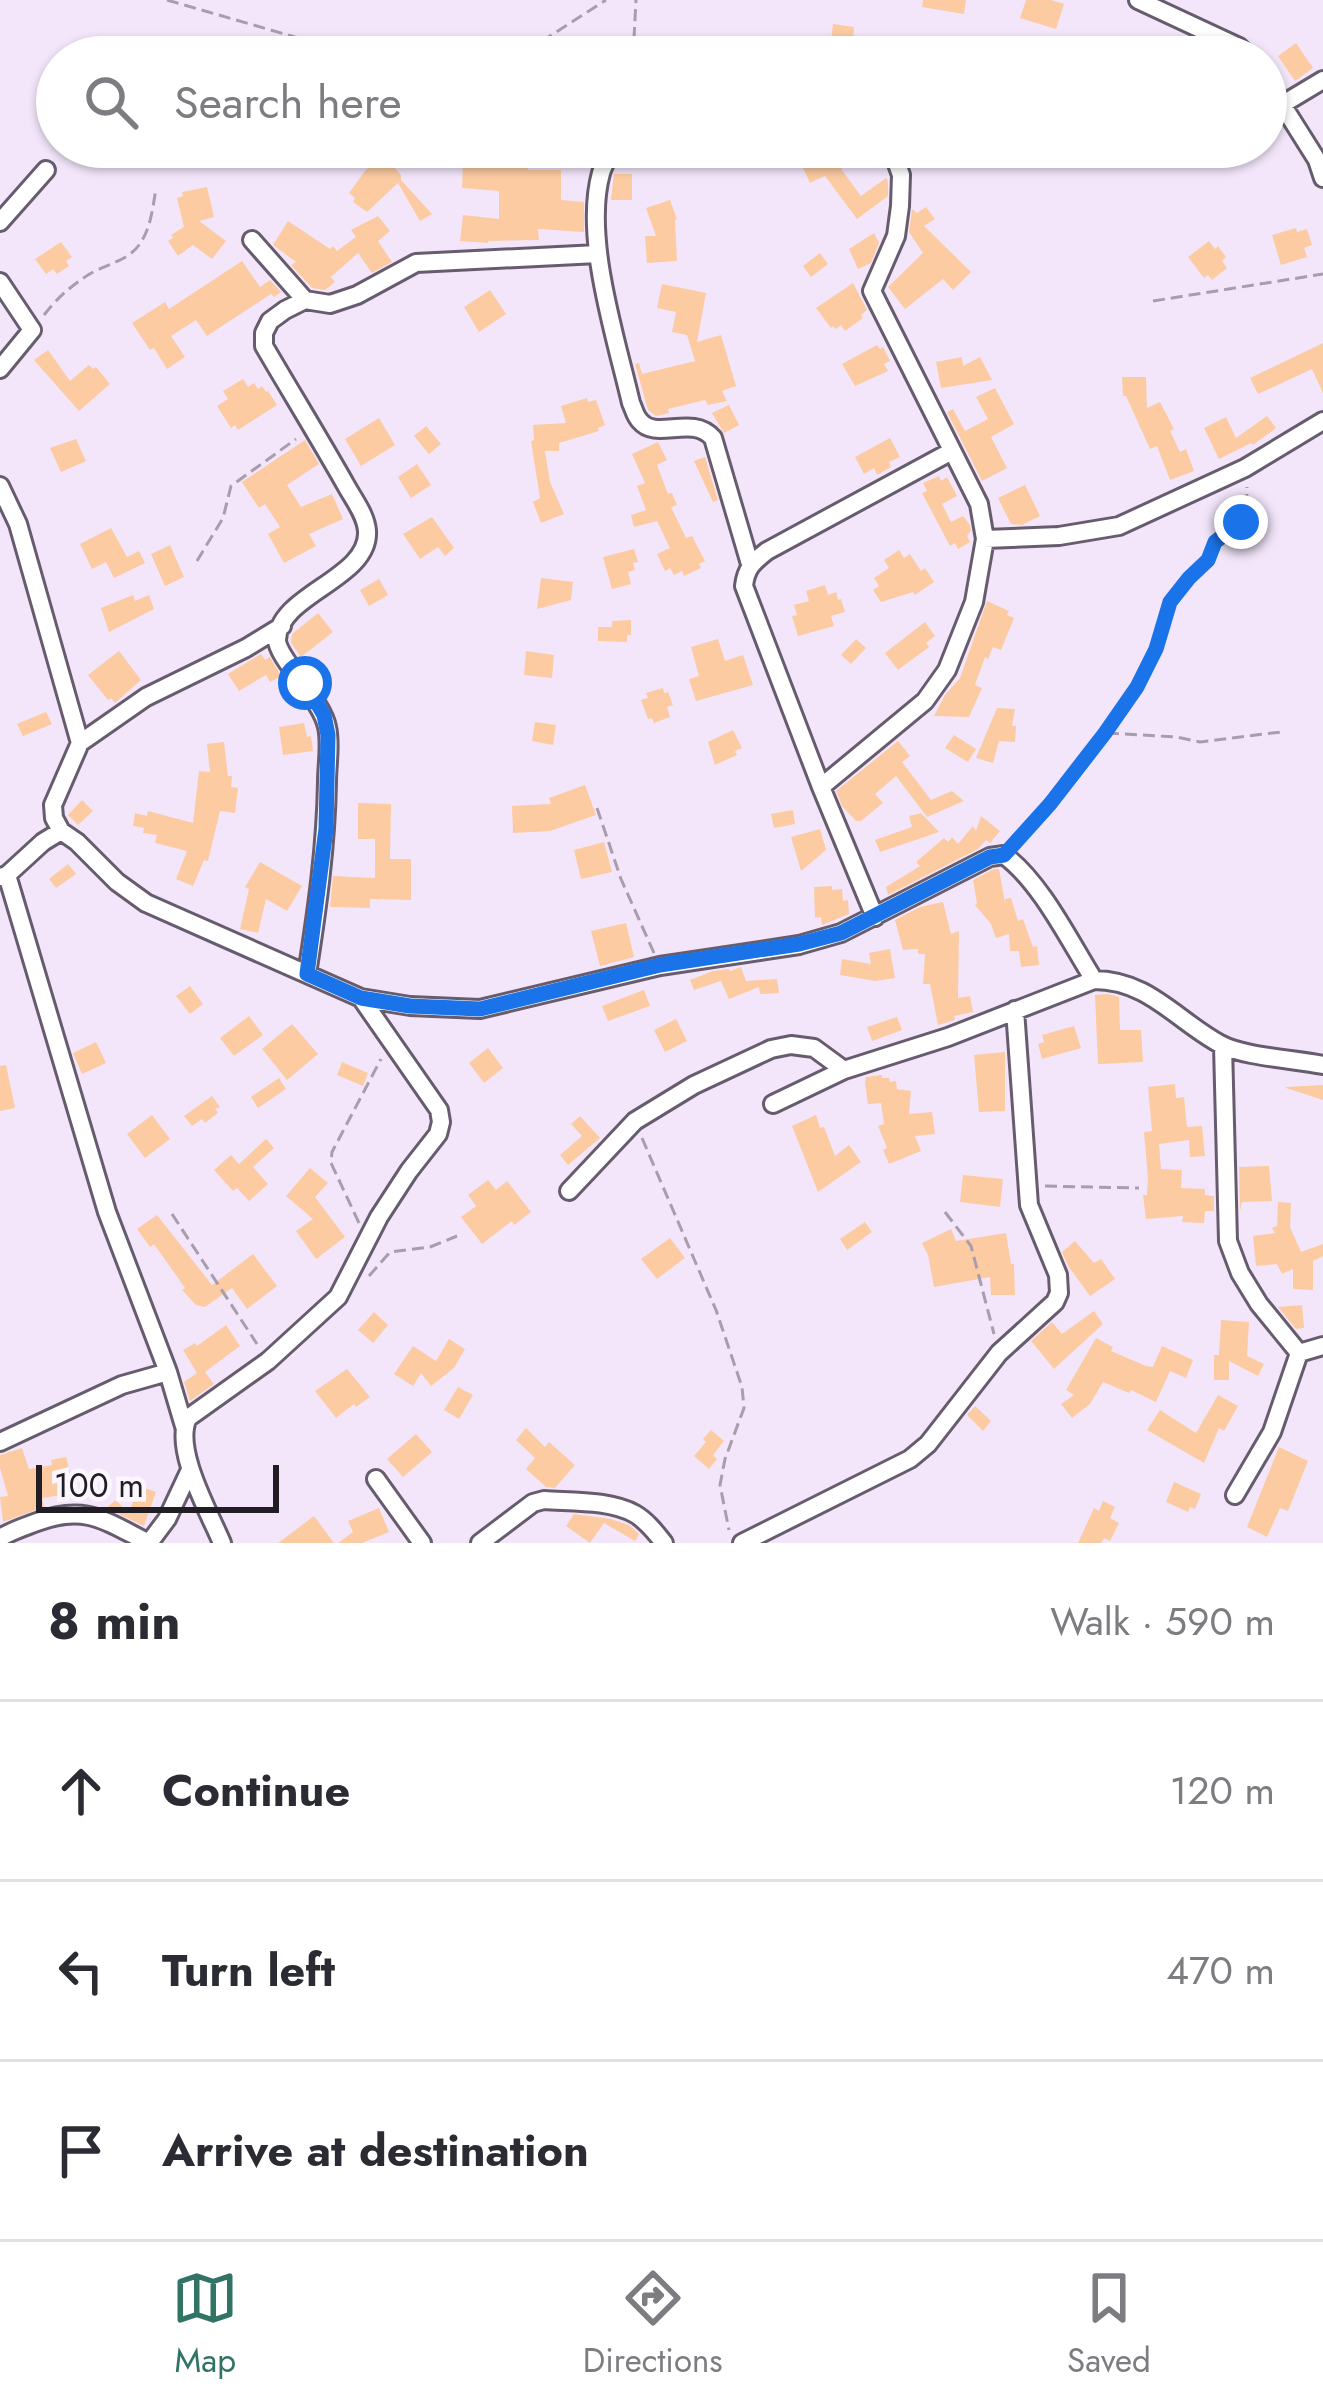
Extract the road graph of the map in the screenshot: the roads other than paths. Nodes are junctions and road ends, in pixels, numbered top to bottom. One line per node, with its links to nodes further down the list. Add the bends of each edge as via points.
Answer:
1 (1138, 0): 2 (street)
2 (1215, 36)
3 (1323, 80): 4 (street)
4 (1287, 102)
5 (1287, 111): 9 (street)
6 (603, 168): 12 (street)
7 (898, 168): 17 (street, via 896,236 872,291)
8 (46, 170): 10 (street)
9 (1323, 178)
10 (0, 222)
11 (252, 240): 14 (street)
12 (598, 254): 14 (street, via 416,263 330,304); 20 (street, via 641,424 707,430)
13 (0, 282): 15 (street, via 32,330)
14 (305, 300): 21 (street, via 270,321 264,346 368,531 355,562)
15 (0, 369)
16 (1323, 421): 19 (street, via 1245,468 1119,526)
17 (952, 451): 19 (street, via 979,504); 20 (street)
18 (0, 486): 22 (street)
19 (985, 539): 23 (street, via 974,602 947,670 925,700)
20 (750, 564): 23 (street, via 744,586)
21 (282, 626): 22 (street, via 146,697); 27 (street, via 279,648 324,715 328,735 326,829)
22 (80, 743): 24 (street, via 53,805)
23 (821, 787): 26 (street)
24 (61, 831): 25 (street); 27 (street, via 146,903)
25 (3, 876): 38 (street, via 107,1212)
26 (875, 917): 28 (street, via 1004,855); 29 (street, via 799,944 660,965 480,1009)
27 (307, 974): 29 (street)
28 (1094, 980): 30 (street); 31 (street, via 1136,987)
29 (361, 998): 39 (street, via 439,1110 438,1134 379,1217 338,1297)
30 (1015, 1010): 33 (street); 50 (street, via 1029,1205 1059,1293 910,1459)
31 (1223, 1046): 32 (street); 37 (street, via 1228,1240 1258,1304)
32 (1323, 1065)
33 (844, 1070): 34 (street); 35 (street, via 814,1048 771,1049 634,1121)
34 (773, 1104)
35 (569, 1191)
36 (1323, 1346): 37 (street)
37 (1299, 1353): 43 (street, via 1272,1432)
38 (168, 1372): 39 (street); 40 (street)
39 (184, 1426): 41 (street)
40 (0, 1442)
41 (190, 1470): 45 (street); 46 (street)
42 (376, 1479): 47 (street)
43 (1235, 1495)
44 (0, 1538): 45 (street, via 83,1513)
45 (149, 1543)
46 (221, 1543)
47 (422, 1543)
48 (480, 1543): 49 (street, via 544,1500 616,1507)
49 (664, 1543)
50 (737, 1543)

